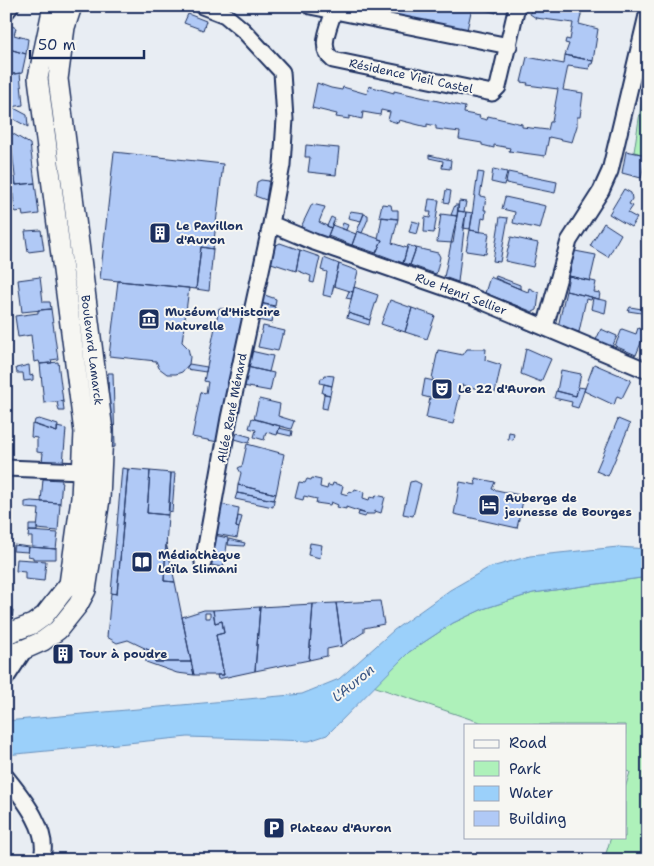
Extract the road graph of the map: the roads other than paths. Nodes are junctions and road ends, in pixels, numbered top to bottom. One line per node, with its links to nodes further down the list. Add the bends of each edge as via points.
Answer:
1 (11, 6): 9 (street)
2 (53, 6): 15 (main road, Boulevard Lamarck, via 38,78 84,432)
3 (72, 6): 18 (main road, Boulevard Lamarck, via 65,27 58,79 103,431 100,499 86,590 58,630)
4 (202, 6): 11 (street, Allée René Ménard, via 225,15 282,72 286,120 283,160)
5 (310, 6): 7 (street)
6 (517, 6): 10 (street, Résidence Vieil Castel)
7 (335, 9): 10 (street); 10 (street, Résidence Vieil Castel, via 324,46 326,55 332,60 492,93 498,87)
8 (648, 10): 12 (street, via 610,171 570,241)
9 (6, 12)
10 (509, 46)
11 (271, 224): 12 (street, Rue Henri Sellier); 16 (street, Allée René Ménard, via 229,418)
12 (545, 327): 13 (street, Rue Henri Sellier)
13 (648, 371)
14 (6, 468): 15 (street)
15 (82, 471): 17 (main road, Boulevard Lamarck, via 69,584 44,616 33,624)
16 (203, 563)
17 (6, 634)
18 (25, 649): 19 (main road, Boulevard Lamarck); 20 (street)
19 (6, 654)
20 (6, 678)
21 (6, 777): 22 (street, via 35,816 44,850)
22 (41, 860)

